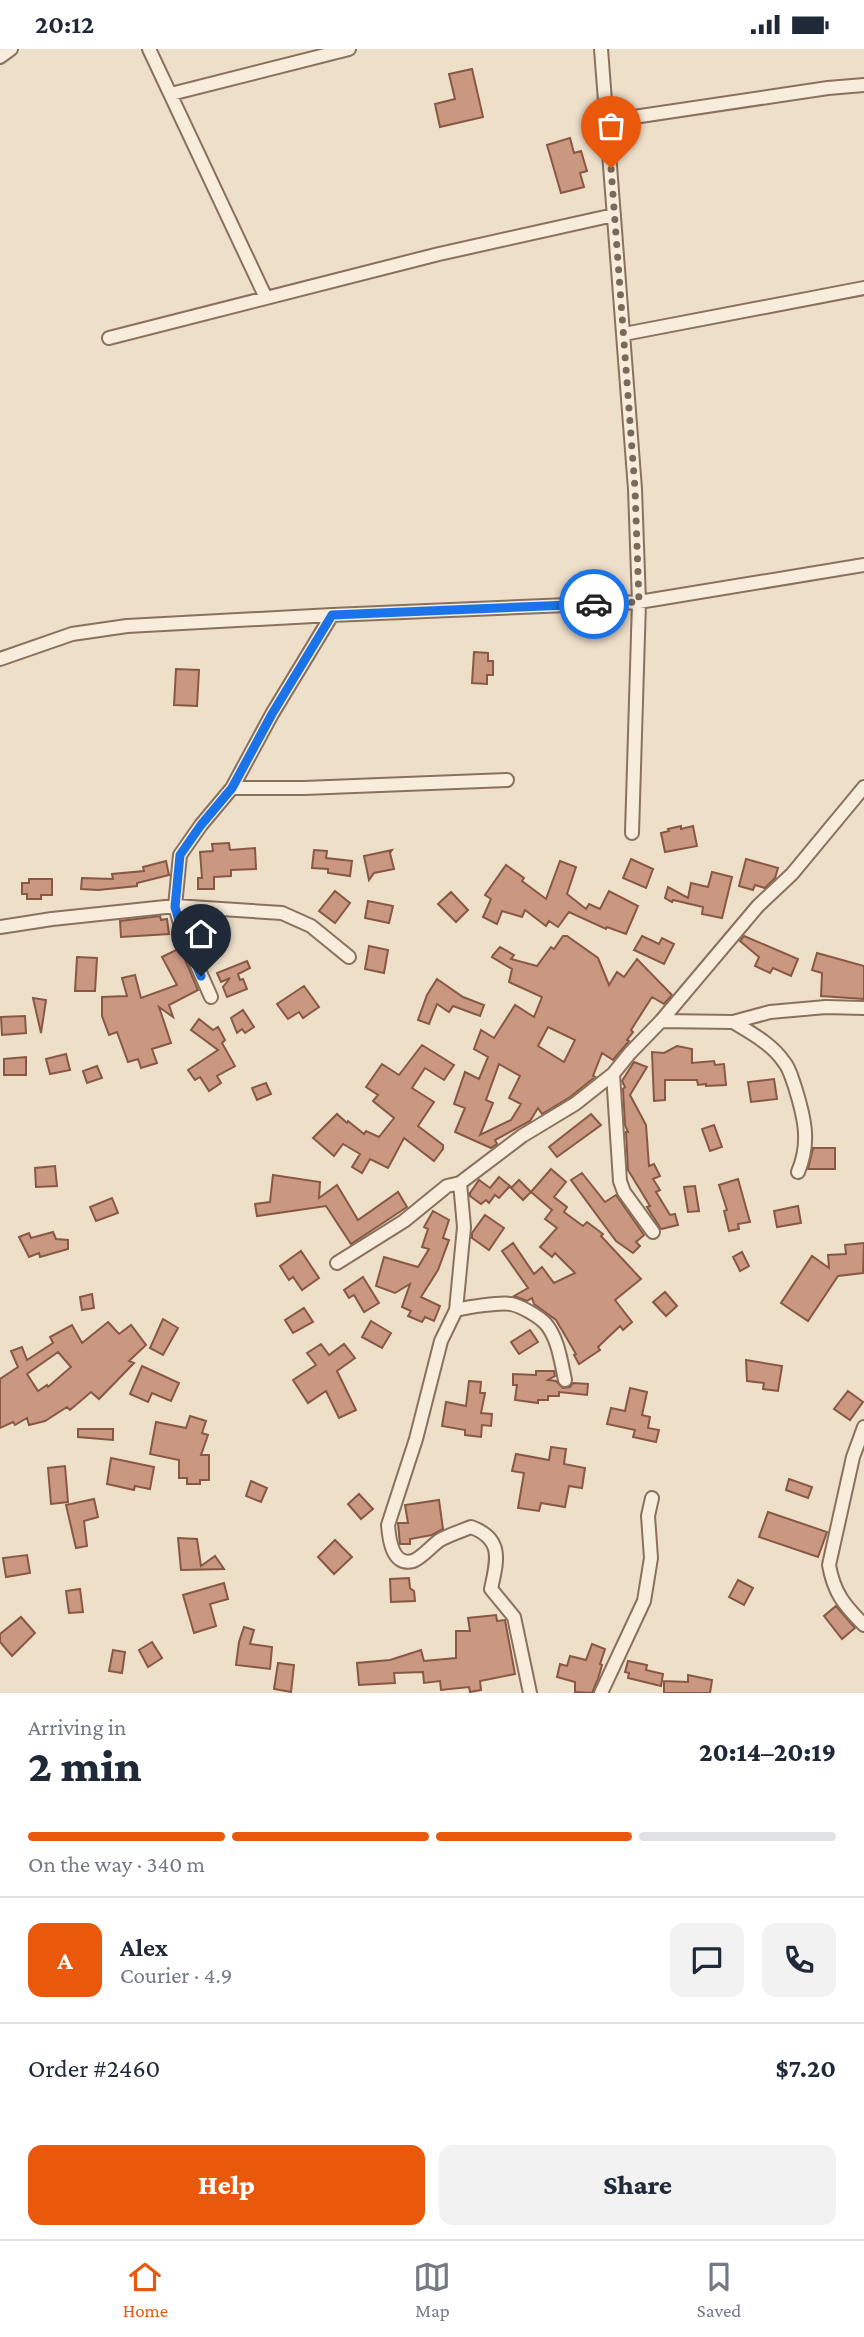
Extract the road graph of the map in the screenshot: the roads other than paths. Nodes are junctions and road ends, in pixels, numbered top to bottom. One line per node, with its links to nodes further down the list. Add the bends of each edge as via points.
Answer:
1 (11, 49): 5 (street)
2 (149, 49): 7 (street)
3 (349, 49): 7 (street)
4 (601, 49): 8 (street)
5 (0, 57)
6 (864, 85): 8 (street)
7 (172, 94): 11 (street)
8 (607, 121): 9 (street)
9 (614, 215): 11 (street); 12 (street)
10 (864, 288): 12 (street)
11 (266, 298): 13 (street)
12 (624, 334): 15 (street)
13 (109, 338)
14 (864, 565): 15 (street)
15 (639, 602): 16 (street); 21 (street)
16 (332, 615): 17 (street, via 127,626 72,634); 20 (street)
17 (0, 659)
18 (507, 780): 20 (street)
19 (864, 787): 27 (street)
20 (232, 788): 22 (street, via 180,855)
21 (632, 833)
22 (175, 907): 23 (street); 24 (street, via 282,913 311,926); 25 (street)
23 (0, 927)
24 (349, 957)
25 (211, 997)
26 (864, 1008): 28 (street, via 770,1012)
27 (661, 1021): 28 (street); 29 (street)
28 (733, 1022): 30 (street, via 757,1036 785,1062 806,1122)
29 (613, 1074): 31 (street); 32 (street, via 620,1181)
30 (799, 1172)
31 (460, 1183): 33 (street, via 447,1187 404,1221); 34 (street, via 464,1227)
32 (653, 1232)
33 (337, 1263)
34 (456, 1310): 35 (street, via 511,1304 531,1314 545,1324 555,1342); 39 (street, via 441,1341 388,1525 390,1539 394,1553 409,1561 471,1527 488,1536 497,1550 491,1589 514,1617)
35 (565, 1380)
36 (864, 1427): 38 (street, via 829,1565 841,1600)
37 (652, 1498): 40 (street, via 648,1516 651,1558 644,1601)
38 (864, 1625)
39 (530, 1693)
40 (601, 1693)

